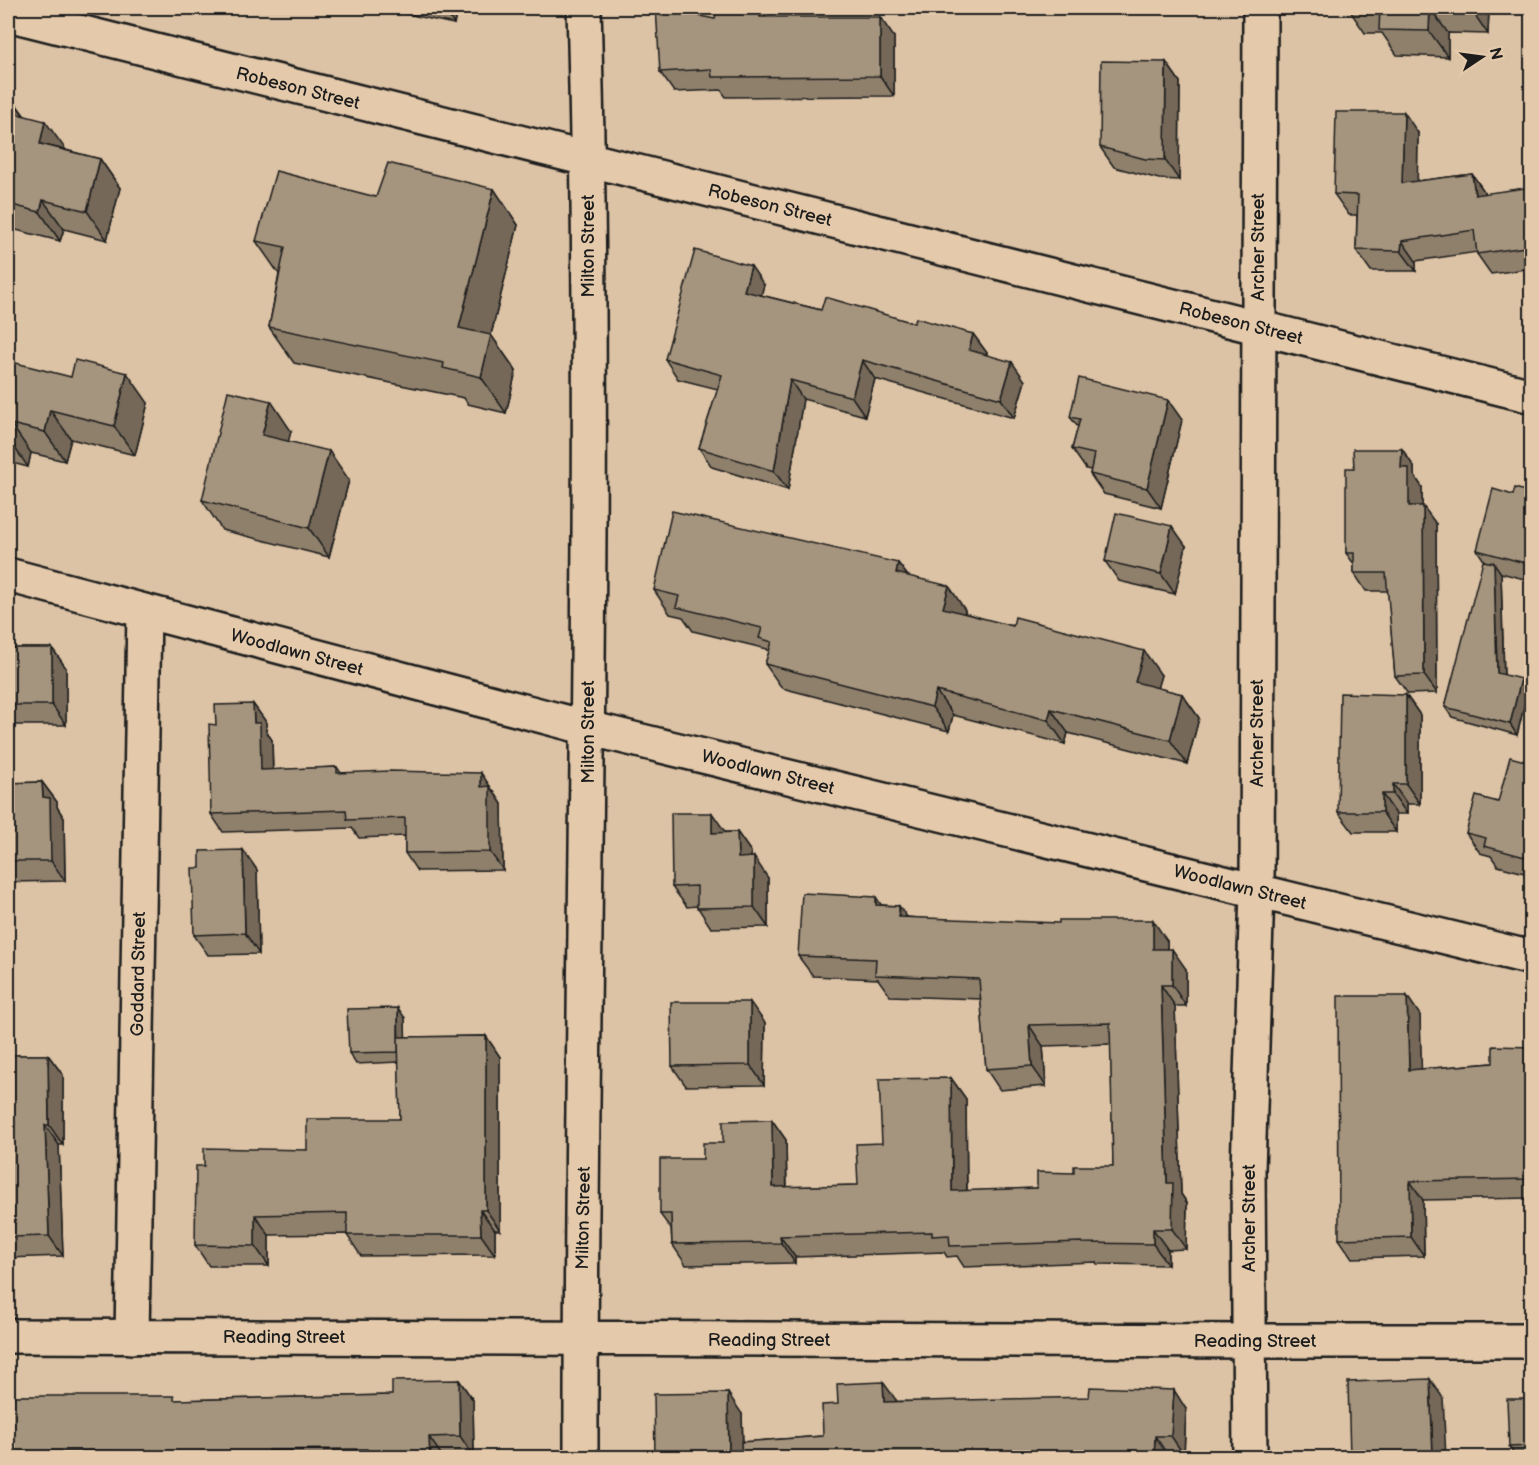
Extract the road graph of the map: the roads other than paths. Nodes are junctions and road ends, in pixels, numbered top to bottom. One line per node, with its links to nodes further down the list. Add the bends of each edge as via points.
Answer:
1 (584, 8): 4 (street, Milton Street)
2 (1260, 8): 5 (street, Archer Street)
3 (8, 14): 4 (street, Robeson Street)
4 (588, 160): 5 (street, Robeson Street); 9 (street, Milton Street)
5 (1258, 327): 6 (street, Robeson Street); 10 (street, Archer Street)
6 (1532, 396)
7 (8, 575): 8 (street, Woodlawn Street)
8 (144, 611): 9 (street, Woodlawn Street); 13 (street, Goddard Street)
9 (588, 728): 10 (street, Woodlawn Street); 14 (street, Milton Street)
10 (1257, 891): 11 (street, Woodlawn Street); 15 (street, Archer Street, via 1248,1170)
11 (1532, 958)
12 (8, 1336): 13 (street, Reading Street)
13 (132, 1336): 14 (street, Reading Street)
14 (582, 1339): 15 (street, Reading Street); 17 (street, Milton Street)
15 (1249, 1341): 16 (street, Reading Street); 18 (street, Archer Street)
16 (1532, 1341)
17 (581, 1458)
18 (1250, 1458)

